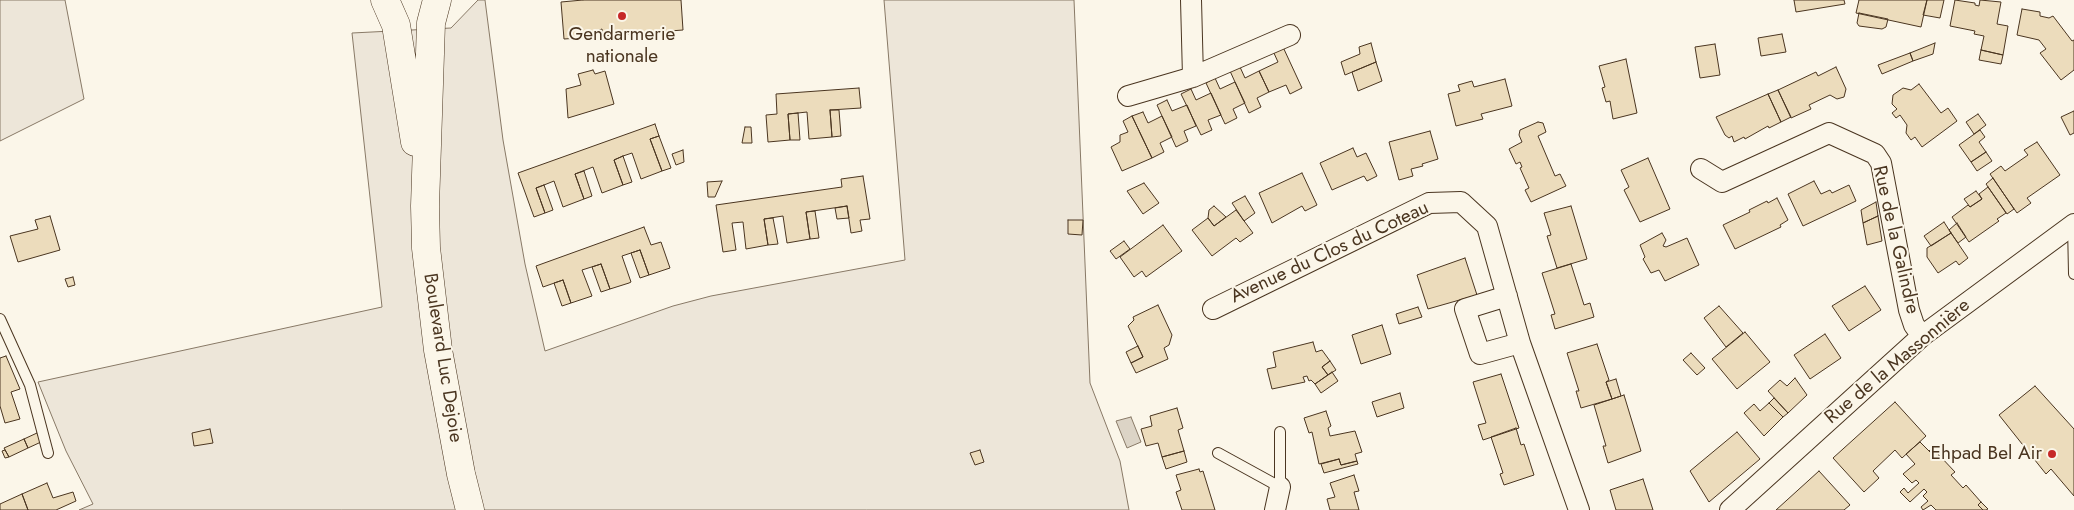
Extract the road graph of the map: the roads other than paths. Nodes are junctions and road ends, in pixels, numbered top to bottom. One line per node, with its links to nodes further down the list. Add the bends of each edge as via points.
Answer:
1 (385, 0): 8 (main road, Boulevard Luc Dejoie, via 396,25)
2 (437, 0): 8 (main road, Boulevard Luc Dejoie, via 431,23)
3 (1190, 0): 5 (street)
4 (1290, 35): 5 (street)
5 (1194, 77): 6 (street)
6 (1128, 96)
7 (1702, 169): 14 (street, Rue de la Galindre, via 1722,182 1829,133 1875,154 1881,163 1909,310)
8 (424, 206): 20 (main road, Boulevard Luc Dejoie, via 438,350 460,474)
9 (2073, 225): 10 (lane); 14 (street, Rue de la Massonnière)
10 (2074, 274)
11 (1507, 296): 12 (street, Avenue du Clos du Coteau, via 1487,226 1461,202 1437,202 1429,203); 15 (street, Avenue du Clos du Coteau); 15 (street, via 1465,309 1480,354)
12 (1213, 309)
13 (0, 320): 17 (lane, via 30,385)
14 (1922, 336): 23 (street, Rue de la Massonnière)
15 (1520, 343): 22 (street, Avenue du Clos du Coteau)
16 (1280, 432): 19 (lane)
17 (48, 453)
18 (1218, 453): 19 (lane)
19 (1280, 487): 21 (street)
20 (470, 510)
21 (1275, 510)
22 (1579, 510)
23 (1730, 510)

